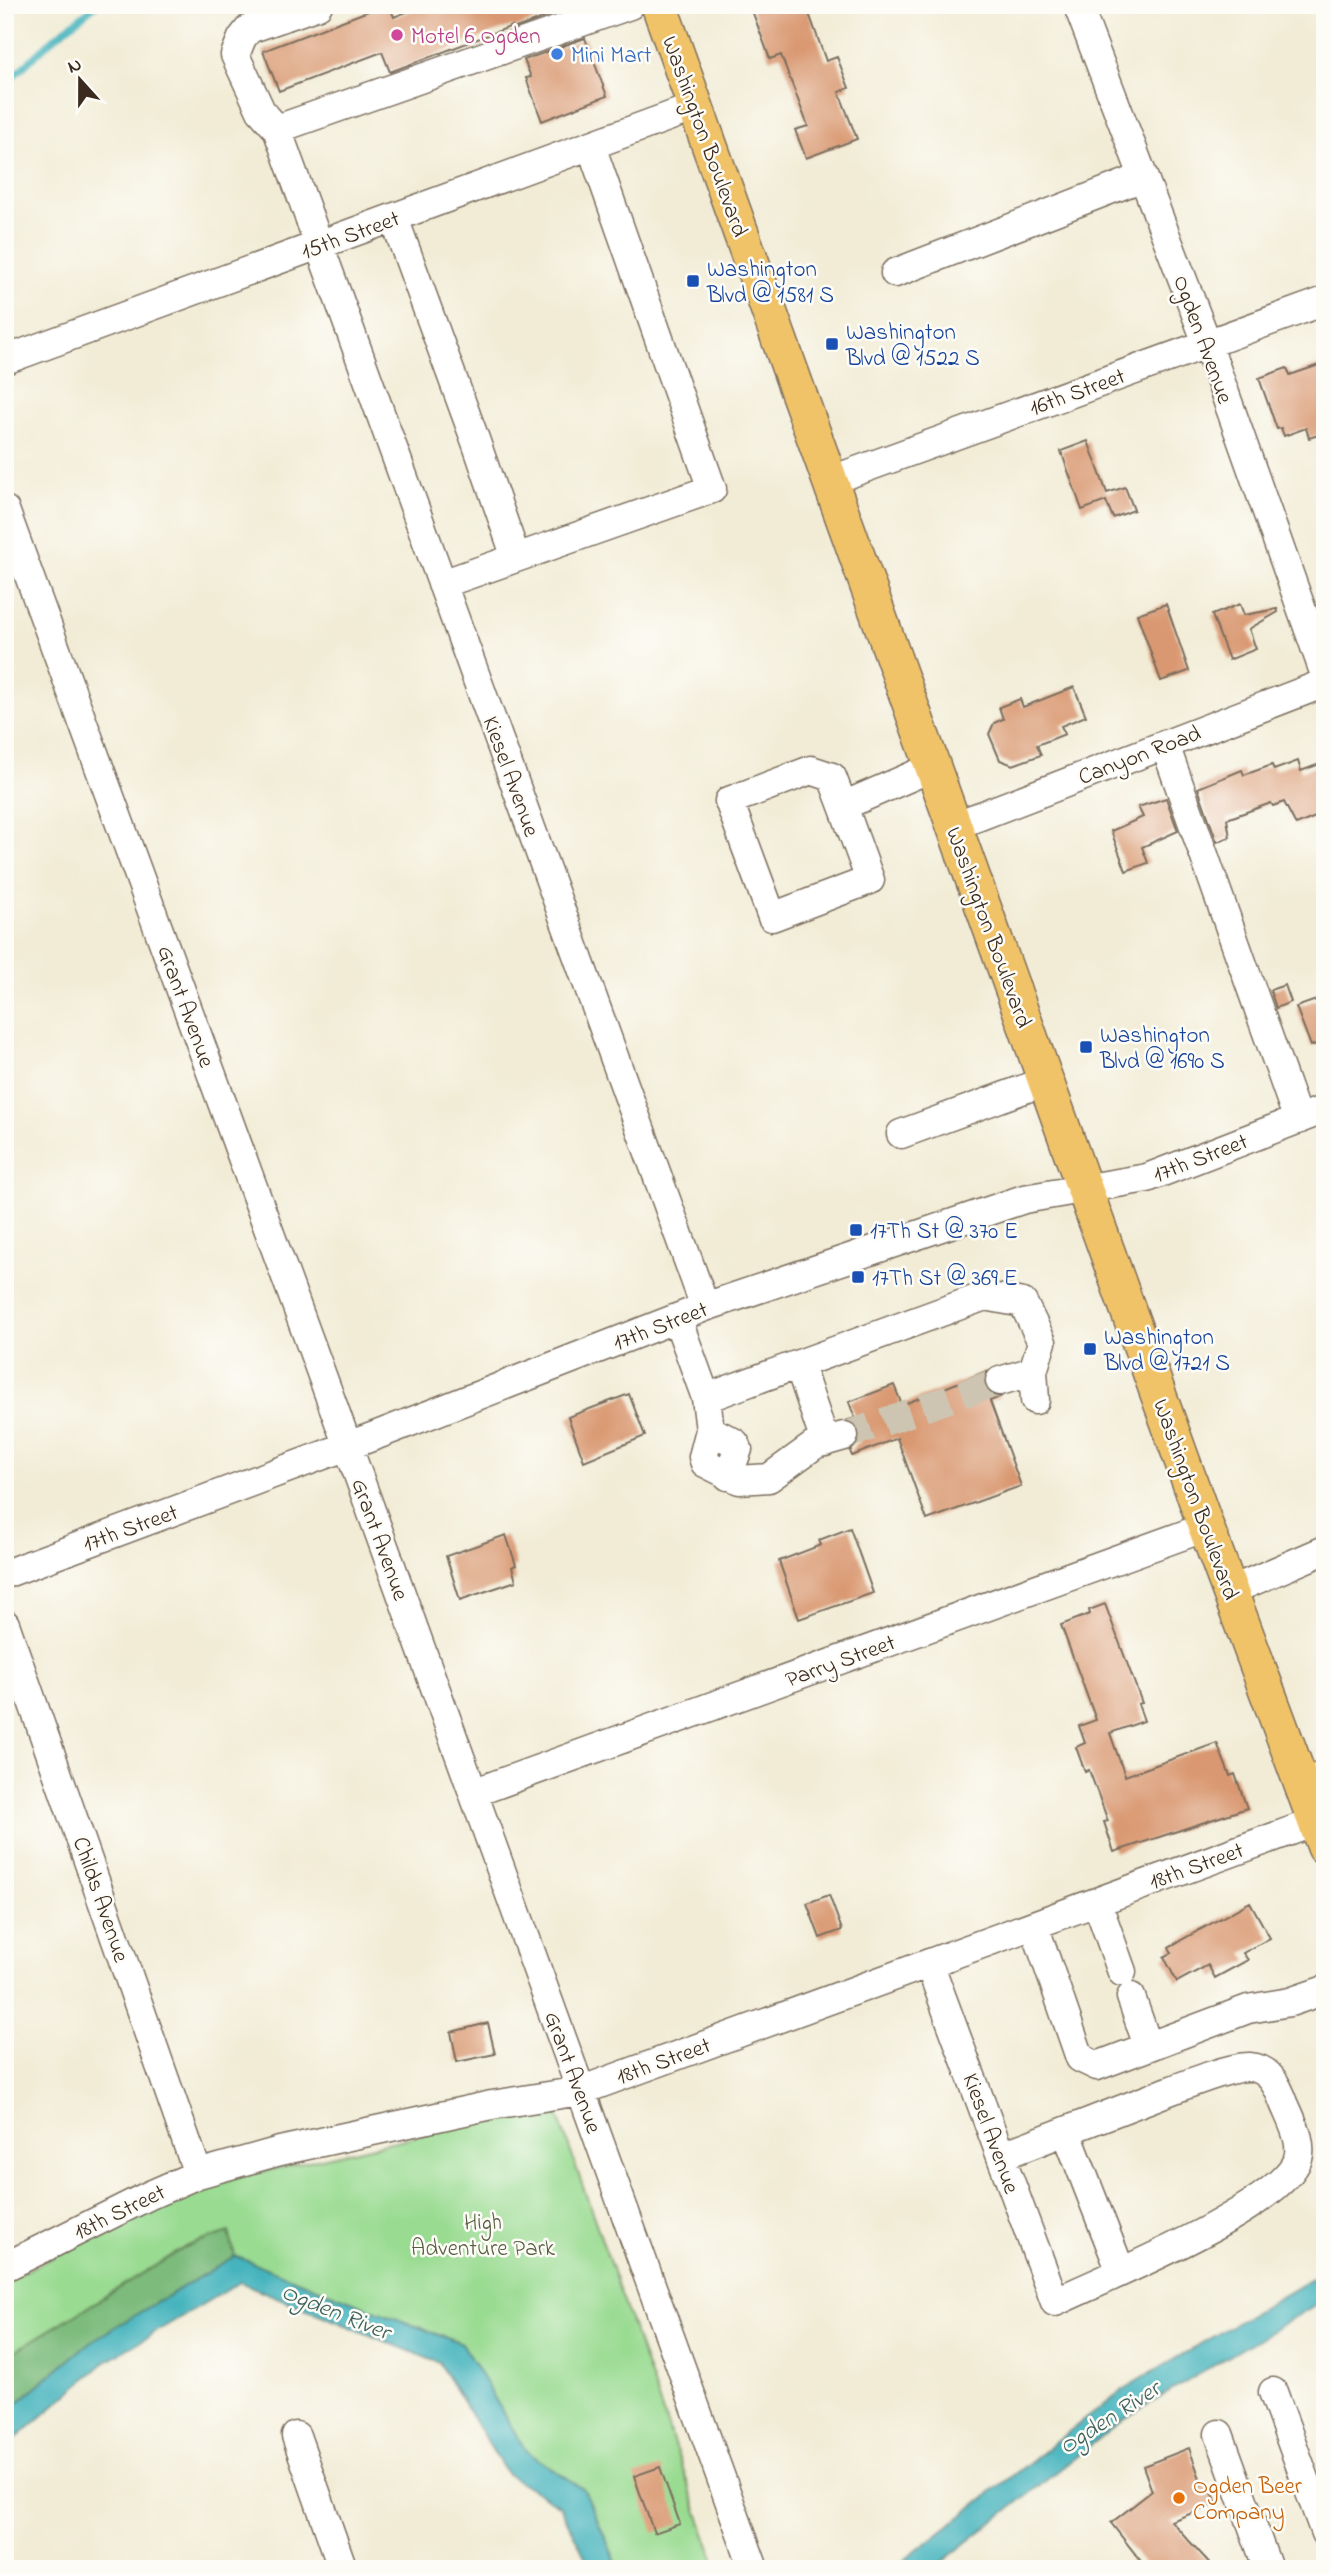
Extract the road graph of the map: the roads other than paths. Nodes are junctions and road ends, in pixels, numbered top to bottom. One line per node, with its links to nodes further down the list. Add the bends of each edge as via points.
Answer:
1 (318, 5): 6 (street, Kiesel Avenue, via 249,29 235,55 261,111)
2 (630, 5): 6 (street)
3 (659, 5): 5 (main road, Washington Boulevard)
4 (1079, 6): 8 (street, Ogden Avenue)
5 (695, 107): 7 (street, 15th Street); 15 (main road, Washington Boulevard)
6 (277, 129): 10 (street, Kiesel Avenue)
7 (591, 146): 9 (street, 15th Street); 17 (street, via 712,489)
8 (1143, 177): 11 (street); 13 (street, Ogden Avenue)
9 (394, 218): 10 (street, 15th Street); 17 (street)
10 (319, 245): 14 (street, 15th Street); 18 (street, Kiesel Avenue)
11 (895, 273)
12 (1325, 301): 13 (street, 16th Street)
13 (1207, 343): 15 (street, 16th Street); 19 (street, Ogden Avenue)
14 (5, 360)
15 (829, 481): 22 (main road, Washington Boulevard)
16 (5, 510): 37 (street, Grant Avenue)
17 (516, 558): 18 (street)
18 (442, 584): 30 (street, Kiesel Avenue)
19 (1325, 675)
20 (1325, 683): 21 (street, Canyon Road)
21 (1165, 745): 24 (street, Canyon Road); 27 (street)
22 (933, 766): 23 (street); 24 (main road, Washington Boulevard)
23 (843, 806): 23 (street, via 832,777 811,770 729,801 772,917 870,880)
24 (954, 826): 25 (main road, Washington Boulevard)
25 (1046, 1081): 28 (street); 29 (main road, Washington Boulevard)
26 (1325, 1109): 27 (street, 17th Street)
27 (1298, 1120): 29 (street, 17th Street, via 1147,1178)
28 (901, 1134)
29 (1084, 1187): 30 (street, 17th Street, via 1024,1199); 38 (main road, Washington Boulevard)
30 (705, 1307): 31 (street, 17th Street)
31 (677, 1318): 35 (street); 37 (street, 17th Street)
32 (799, 1365): 33 (street, via 985,1296 1023,1303 1042,1342); 35 (street); 35 (street, via 835,1439 803,1452 769,1478 738,1480 705,1463 710,1430)
33 (1033, 1371): 34 (street); 36 (street)
34 (1000, 1381)
35 (706, 1398)
36 (1035, 1400)
37 (348, 1446): 40 (street, 17th Street); 44 (street, Grant Avenue)
38 (1206, 1527): 41 (main road, Washington Boulevard); 44 (street, Parry Street)
39 (1325, 1550): 41 (street)
40 (5, 1574)
41 (1230, 1591): 43 (main road, Washington Boulevard)
42 (5, 1624): 54 (street, Childs Avenue)
43 (1313, 1780): 45 (main road, Washington Boulevard)
44 (473, 1793): 51 (street, Grant Avenue)
45 (1320, 1834): 46 (street, 18th Street)
46 (1097, 1902): 47 (street, 18th Street); 50 (street)
47 (1034, 1925): 48 (street, 18th Street); 50 (street, via 1080,2058 1097,2066)
48 (929, 1963): 51 (street, 18th Street); 53 (street, Kiesel Avenue)
49 (1325, 1990): 50 (street, via 1248,2009)
50 (1148, 2046)
51 (580, 2091): 54 (street, 18th Street, via 280,2151); 62 (street, Grant Avenue)
52 (1066, 2131): 53 (street); 56 (street); 56 (street, via 1196,2080 1246,2067 1264,2071 1283,2101 1300,2151 1279,2185 1227,2218)
53 (1001, 2156): 56 (street, Kiesel Avenue, via 1055,2302)
54 (198, 2174): 55 (street, 18th Street)
55 (5, 2267)
56 (1121, 2272)
57 (1273, 2392): 60 (street)
58 (1219, 2434): 63 (street)
59 (296, 2437): 61 (street)
60 (1323, 2523)
61 (343, 2569)
62 (754, 2569)
63 (1268, 2569)

